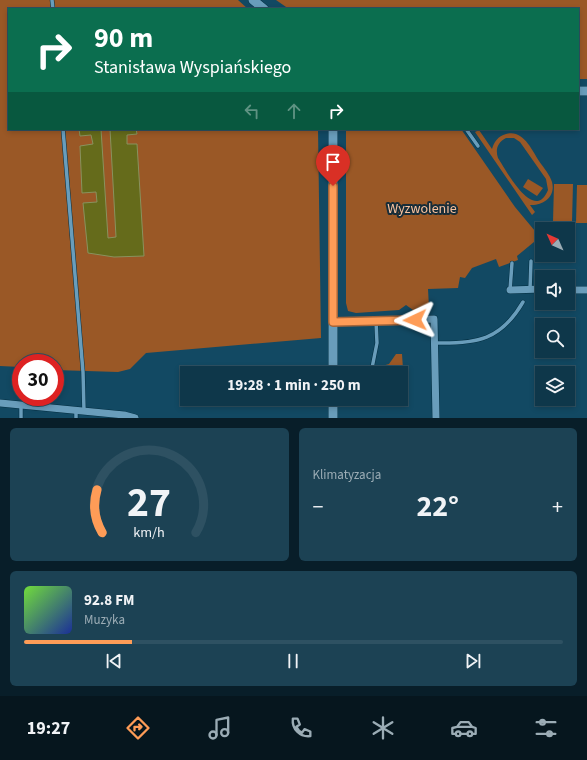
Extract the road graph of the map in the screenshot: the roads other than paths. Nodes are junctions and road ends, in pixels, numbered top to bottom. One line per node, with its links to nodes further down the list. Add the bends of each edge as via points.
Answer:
1 (253, 0): 2 (street)
2 (263, 8)
3 (63, 130): 25 (lane)
4 (333, 130): 16 (street)
5 (467, 130): 6 (lane)
6 (478, 146)
7 (531, 261): 9 (lane)
8 (512, 263): 11 (lane)
9 (530, 289): 10 (street); 11 (street)
10 (535, 289)
11 (510, 290)
12 (575, 290): 13 (street)
13 (587, 290)
14 (523, 302): 17 (lane, via 511,321 485,338 465,343)
15 (376, 321): 16 (street); 17 (street, via 434,319); 19 (lane)
16 (333, 322): 18 (street)
17 (435, 343): 30 (street)
18 (333, 366)
19 (372, 366)
20 (0, 403): 21 (street)
21 (12, 404)
22 (21, 406): 27 (lane)
23 (27, 406): 26 (street)
24 (333, 406): 29 (street)
25 (84, 411): 26 (street); 28 (street)
26 (76, 414)
27 (21, 418)
28 (135, 418)
29 (333, 418)
30 (436, 418)

